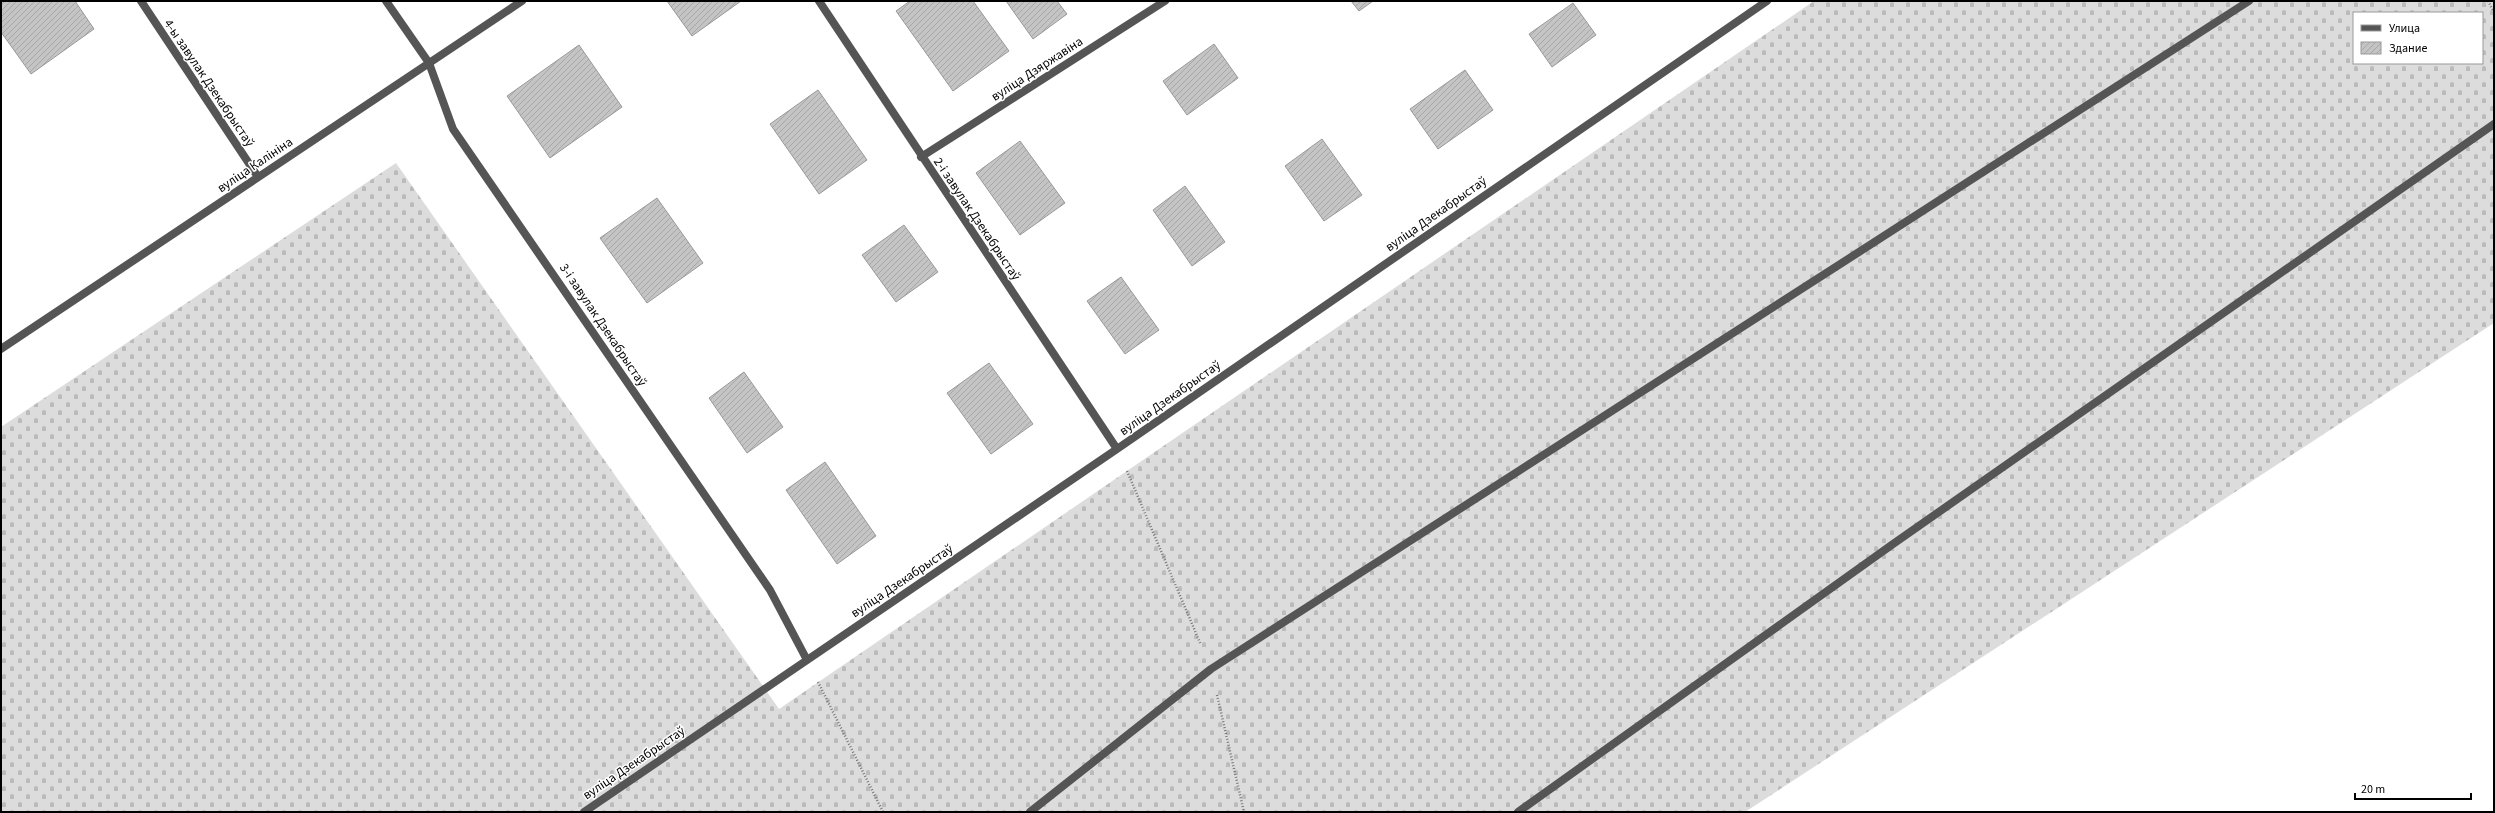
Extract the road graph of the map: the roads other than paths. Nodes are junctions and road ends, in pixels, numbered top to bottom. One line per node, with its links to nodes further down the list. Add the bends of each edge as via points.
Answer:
1 (141, 1): 11 (street, 4-ы завулак Дзекабрыстаў)
2 (386, 1): 8 (street, 3-і завулак Дзекабрыстаў)
3 (522, 1): 8 (street, вуліца Калініна)
4 (819, 1): 10 (street, 2-і завулак Дзекабрыстаў)
5 (1165, 1): 10 (street, вуліца Дзяржавіна)
6 (1767, 1): 13 (street, вуліца Дзекабрыстаў)
7 (2249, 1): 16 (street, via 1211,668)
8 (429, 63): 11 (street, вуліца Калініна); 14 (street, 3-і завулак Дзекабрыстаў, via 453,129 770,590)
9 (2494, 124): 17 (street, via 1893,544)
10 (921, 157): 13 (street, 2-і завулак Дзекабрыстаў)
11 (258, 177): 12 (street, вуліца Калініна)
12 (1, 349)
13 (1117, 449): 14 (street, вуліца Дзекабрыстаў)
14 (807, 660): 15 (street, вуліца Дзекабрыстаў)
15 (584, 812)
16 (1030, 812)
17 (1518, 812)

